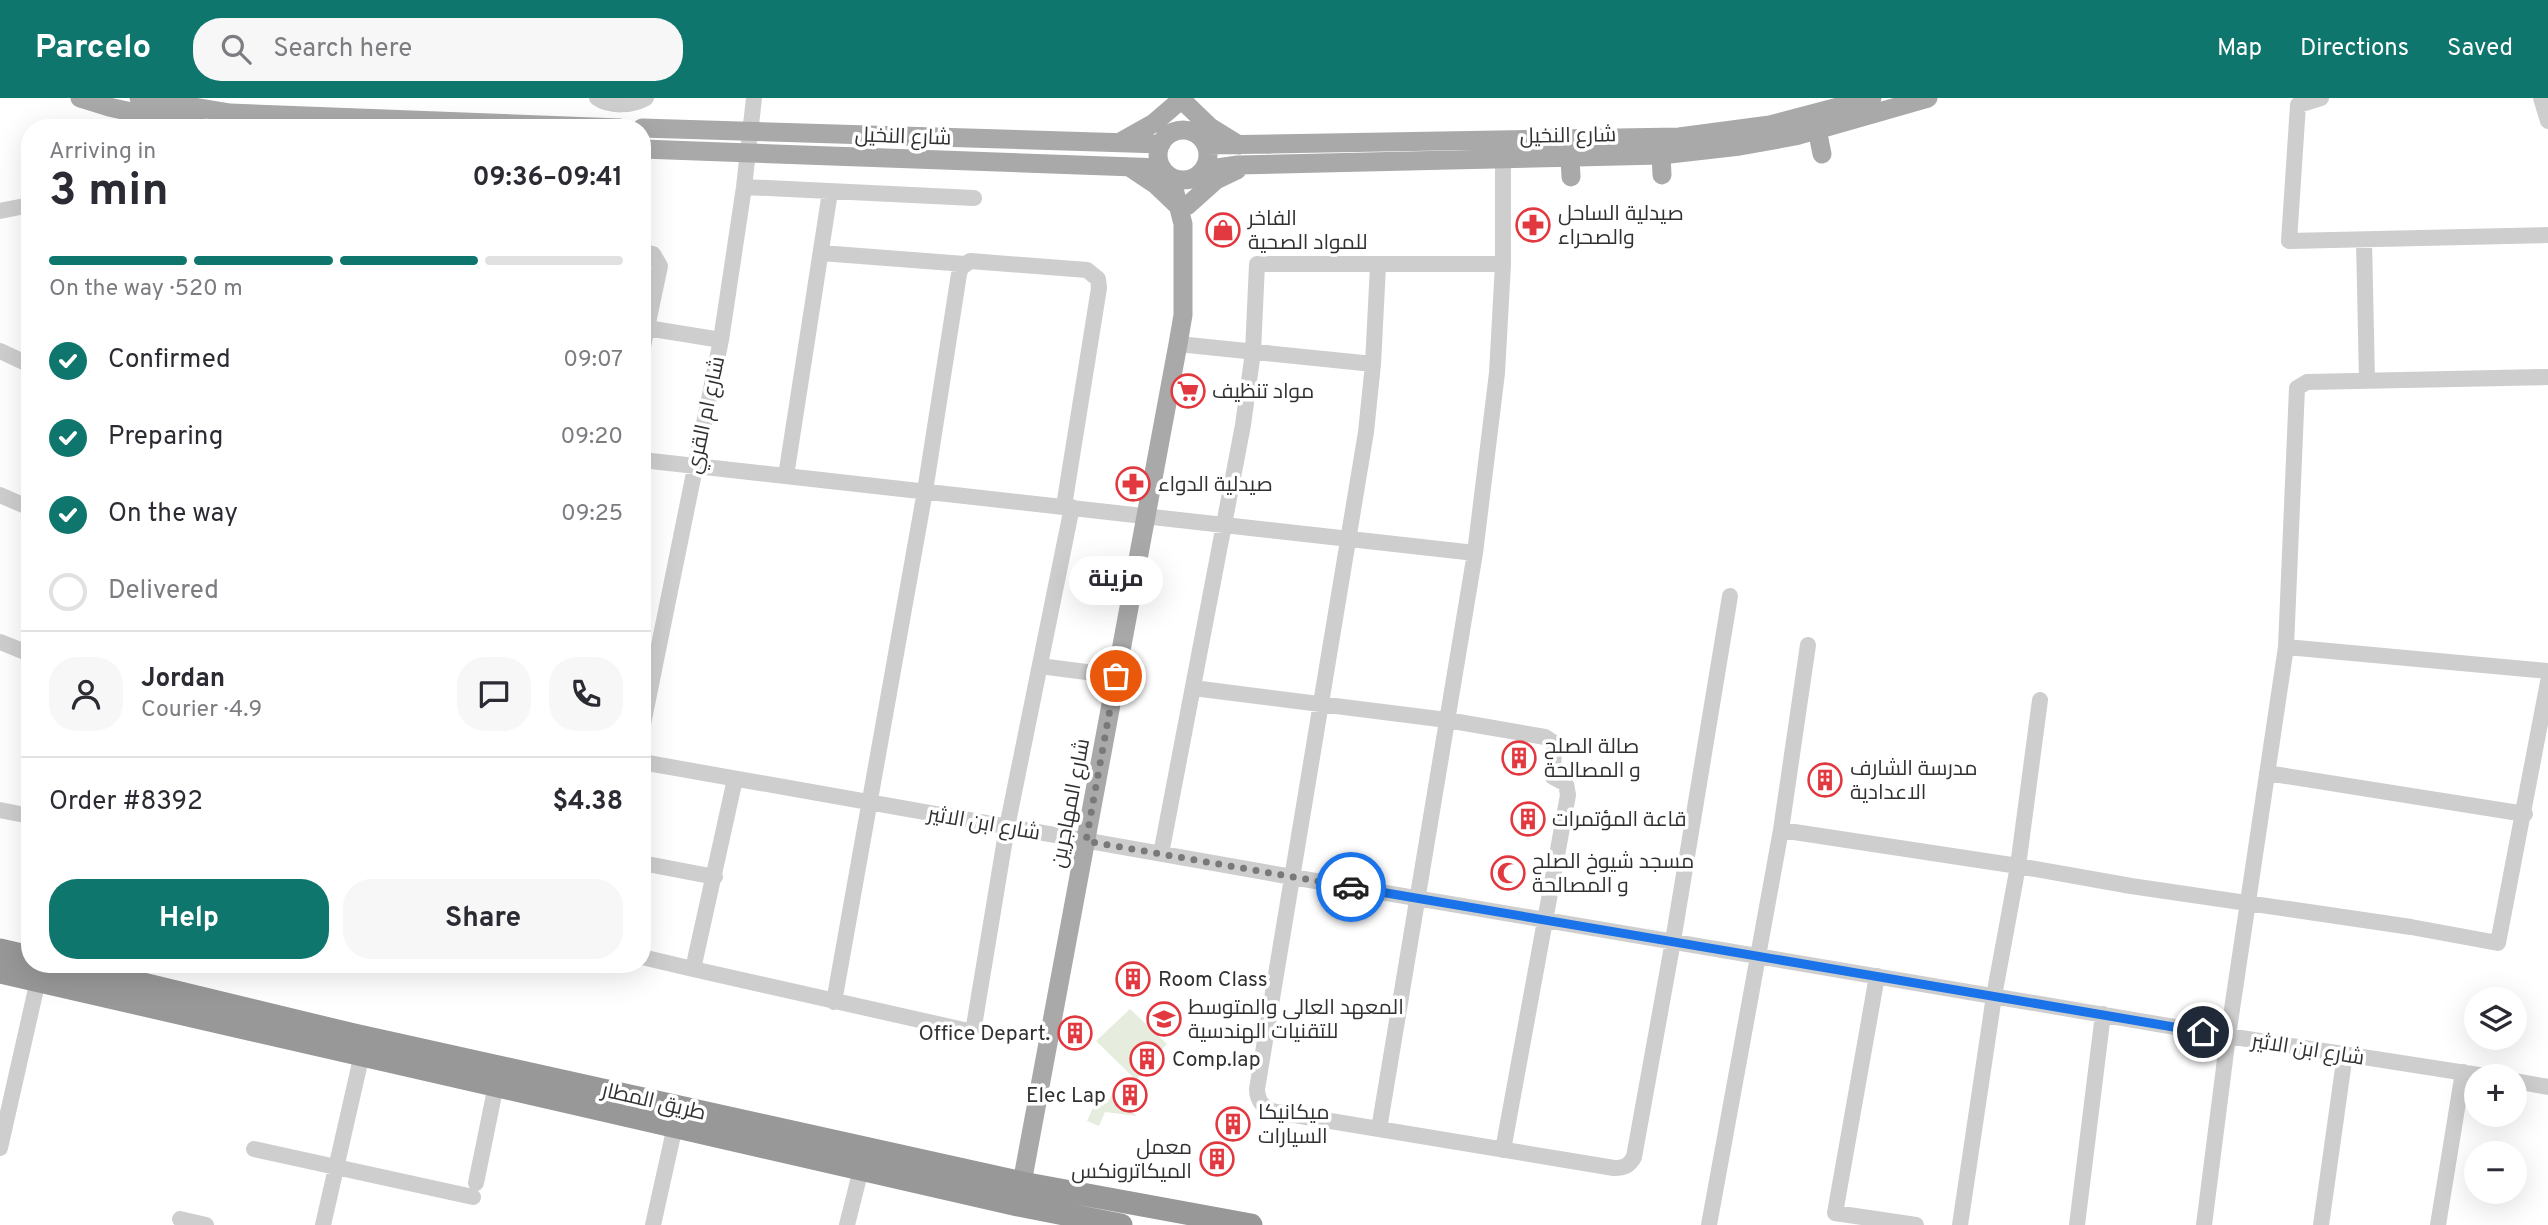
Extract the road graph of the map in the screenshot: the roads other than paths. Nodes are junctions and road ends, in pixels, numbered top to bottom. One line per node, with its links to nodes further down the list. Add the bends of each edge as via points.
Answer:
1 (80, 98): 12 (main road)
2 (139, 98): 13 (main road, via 230,113)
3 (597, 98): 4 (street, via 629,104)
4 (646, 98)
5 (754, 98): 16 (street, شارع ام القري)
6 (1872, 98): 11 (main road, شارع النخيل)
7 (1928, 98): 11 (main road, شارع النخيل)
8 (2321, 98): 40 (street, via 2298,105 2289,241)
9 (2541, 98): 14 (street)
10 (1181, 101): 17 (main road); 18 (main road); 19 (main road, via 1154,123); 20 (main road, via 1210,127)
11 (1822, 114): 20 (main road, شارع النخيل, via 1679,137); 23 (main road); 24 (main road, شارع النخيل, via 1740,146)
12 (161, 119)
13 (386, 119)
14 (2548, 121)
15 (651, 128): 16 (main road, شارع النخيل)
16 (750, 132): 19 (main road, شارع النخيل); 22 (street, شارع ام القري)
17 (1201, 139): 18 (main road, via 1182,131); 20 (main road, شارع النخيل); 30 (main road, via 1208,158)
18 (1164, 140): 19 (main road, شارع النخيل); 29 (main road, via 1159,160)
19 (1117, 143)
20 (1240, 145)
21 (651, 149): 22 (main road, شارع النخيل)
22 (748, 153): 28 (main road, شارع النخيل); 33 (street, شارع ام القري)
23 (1822, 154)
24 (1661, 155): 25 (main road, شارع النخيل); 31 (main road)
25 (1570, 158): 26 (main road, شارع النخيل); 32 (main road)
26 (1503, 159): 27 (main road, شارع النخيل); 44 (street)
27 (1251, 165): 30 (main road, شارع النخيل); 38 (main road, via 1216,180)
28 (1129, 167): 29 (main road, شارع النخيل); 38 (main road, via 1155,184)
29 (1167, 173): 30 (main road, via 1179,180); 38 (main road, شارع المهاجرين)
30 (1198, 174): 38 (main road, شارع المهاجرين)
31 (1662, 175)
32 (1571, 177)
33 (744, 187): 34 (street); 48 (street, شارع ام القري)
34 (830, 192): 35 (street); 41 (street)
35 (974, 198)
36 (21, 207): 37 (street)
37 (0, 211)
38 (1183, 212): 49 (main road, شارع المهاجرين, via 1183,305)
39 (2548, 235): 40 (street)
40 (2364, 240): 55 (street)
41 (821, 253): 43 (street); 58 (street)
42 (651, 254): 46 (street, via 660,266)
43 (965, 264): 59 (street, via 959,274); 62 (street, via 975,260 1082,269 1098,278)
44 (1503, 264): 45 (street); 66 (street, via 1497,373)
45 (1378, 265): 51 (street, via 1257,264); 53 (street)
46 (651, 309)
47 (651, 329): 48 (street)
48 (721, 340): 57 (street, شارع ام القري)
49 (1178, 344): 51 (street); 63 (main road, شارع المهاجرين)
50 (0, 351): 52 (street)
51 (1252, 352): 53 (street); 64 (street)
52 (21, 361)
53 (1373, 364): 65 (street)
54 (2548, 377): 55 (street)
55 (2367, 380): 70 (street, via 2306,382 2296,391)
56 (651, 461): 57 (street)
57 (695, 466): 58 (street); 76 (street, شارع ام القري)
58 (786, 476): 59 (street)
59 (925, 491): 62 (street); 84 (street)
60 (0, 495): 61 (street)
61 (21, 504)
62 (1068, 507): 63 (street); 72 (street)
63 (1146, 516): 64 (street); 74 (main road, شارع المهاجرين)
64 (1223, 524): 65 (street); 77 (street)
65 (1346, 540): 66 (street); 79 (street)
66 (1475, 553): 80 (street)
67 (1730, 596): 99 (street)
68 (0, 642): 71 (street)
69 (1808, 645): 89 (street)
70 (2286, 647): 73 (street); 82 (street)
71 (21, 650)
72 (1041, 666): 74 (street); 88 (street)
73 (2548, 671)
74 (1116, 676): 90 (main road, شارع المهاجرين)
75 (2548, 682): 87 (street)
76 (651, 684)
77 (1193, 688): 79 (street); 91 (street)
78 (2040, 700): 93 (street)
79 (1320, 704): 80 (street); 95 (street)
80 (1447, 720): 96 (street); 98 (street, via 1545,737 1554,743 1553,777 1568,789)
81 (651, 764): 83 (street, شارع ابن الاثير)
82 (2267, 773): 87 (street); 97 (street)
83 (735, 779): 84 (street, شارع ابن الاثير); 94 (street)
84 (869, 803): 88 (street, شارع ابن الاثير); 110 (street)
85 (0, 810): 86 (street)
86 (21, 814)
87 (2525, 814): 97 (street, via 2498,943)
88 (1007, 827): 90 (street, شارع ابن الاثير); 110 (street, via 974,1026 964,1030)
89 (1781, 830): 93 (street); 102 (street)
90 (1086, 841): 91 (street, شارع ابن الاثير); 126 (main road, شارع المهاجرين)
91 (1161, 854): 95 (street, شارع ابن الاثير)
92 (651, 865): 94 (street)
93 (2018, 866): 97 (street); 109 (street)
94 (715, 877): 104 (street)
95 (1292, 877): 96 (street, شارع ابن الاثير); 120 (street, via 1259,1099 1270,1110)
96 (1418, 898): 98 (street, شارع ابن الاثير); 120 (street)
97 (2247, 903): 112 (street)
98 (1547, 920): 99 (street, شارع ابن الاثير); 123 (street)
99 (1673, 941): 102 (street, شارع ابن الاثير); 123 (street, via 1631,1163 1614,1168)
100 (0, 950): 101 (highway)
101 (21, 955)
102 (1759, 955): 107 (street, شارع ابن الاثير); 135 (street)
103 (651, 959): 104 (street)
104 (693, 969): 110 (street)
105 (0, 972): 108 (highway, طريق المطار)
106 (97, 973): 126 (highway, طريق المطار, via 354,1035)
107 (1877, 976): 109 (street, شارع ابن الاثير); 136 (street, via 1835,1213)
108 (38, 981): 113 (highway, طريق المطار); 121 (street)
109 (1994, 996): 111 (street, شارع ابن الاثير); 137 (street)
110 (834, 1002)
111 (2103, 1014): 112 (street, شارع ابن الاثير); 138 (street)
112 (2228, 1036): 114 (street, شارع ابن الاثير); 139 (street)
113 (362, 1054): 117 (highway, طريق المطار); 124 (street)
114 (2345, 1055): 115 (street, شارع ابن الاثير); 140 (street)
115 (2463, 1072): 141 (street)
116 (2527, 1083): 118 (street)
117 (496, 1085): 119 (highway, طريق المطار); 124 (street, via 474,1190)
118 (2548, 1087)
119 (675, 1126): 125 (highway, طريق المطار); 131 (street)
120 (1379, 1129): 123 (street)
121 (0, 1148)
122 (254, 1149): 124 (street)
123 (1503, 1150)
124 (336, 1167): 130 (street)
125 (861, 1168): 128 (highway, طريق المطار); 132 (street)
126 (1022, 1183): 134 (highway, طريق المطار)
127 (180, 1219): 129 (street)
128 (1069, 1220): 133 (highway, طريق المطار)
129 (206, 1225)
130 (323, 1225)
131 (653, 1225)
132 (847, 1225)
133 (1121, 1225)
134 (1251, 1225)
135 (1709, 1225)
136 (1916, 1225)
137 (1960, 1225)
138 (2077, 1225)
139 (2204, 1225)
140 (2321, 1225)
141 (2438, 1225)

